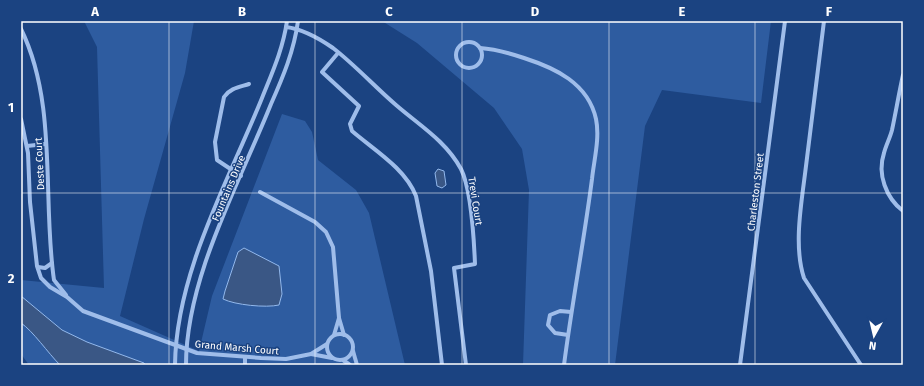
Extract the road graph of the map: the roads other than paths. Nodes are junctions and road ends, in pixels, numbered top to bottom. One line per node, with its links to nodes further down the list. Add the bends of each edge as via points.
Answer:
1 (287, 21): 5 (street, Fountains Drive)
2 (298, 21): 7 (street, Fountains Drive)
3 (785, 21): 43 (street, Charleston Street)
4 (824, 21): 44 (street, via 803,192 800,268)
5 (286, 27): 7 (street, Trevi Court); 15 (street, Fountains Drive, via 279,58)
6 (21, 29): 13 (street, Deste Court, via 34,58)
7 (297, 29): 9 (street, Trevi Court, via 332,47); 16 (street, Fountains Drive, via 289,61)
8 (480, 48): 8 (street, via 469,42 461,45 456,52 457,60 467,68 475,66 482,56); 22 (street, via 494,48 548,66 570,78 586,95 596,119 597,137 588,213)
9 (338, 53): 40 (street, via 322,72 359,106 350,124 352,131 401,172 416,196 431,271); 41 (street, Trevi Court, via 445,145 466,179 475,264 454,268)
10 (903, 75): 18 (street, via 881,166 886,190 892,201)
11 (250, 84): 15 (street, via 227,92 222,104 215,142 217,160)
12 (21, 119): 14 (street, Deste Court)
13 (46, 144): 14 (street); 19 (street, Deste Court)
14 (27, 146): 20 (street, Deste Court, via 30,202)
15 (231, 170): 16 (street); 28 (street, Fountains Drive, via 188,284)
16 (241, 176): 29 (street, Fountains Drive, via 205,266 194,301)
17 (260, 192): 23 (street, via 315,222 326,232 333,247)
18 (903, 211)
19 (52, 264): 20 (street, via 45,268); 21 (street, Deste Court, via 54,280)
20 (38, 267): 21 (street, Deste Court, via 41,278)
21 (67, 297): 28 (street, Deste Court, via 83,311)
22 (571, 312): 26 (street); 26 (street, via 560,311 550,315 548,325 554,333)
23 (339, 318): 24 (street); 25 (street)
24 (334, 335): 25 (street); 27 (street)
25 (344, 335): 30 (street, via 350,340)
26 (568, 335): 42 (street)
27 (327, 344): 31 (street, Grand Marsh Court); 33 (street, via 328,353)
28 (175, 346): 29 (street, Deste Court); 35 (street, Fountains Drive)
29 (186, 350): 32 (street, Grand Marsh Court); 36 (street, Fountains Drive)
30 (352, 352): 34 (street); 39 (street)
31 (311, 354): 32 (street, Grand Marsh Court, via 286,358); 33 (street, Grand Marsh Court)
32 (245, 357): 37 (street)
33 (332, 358): 34 (street)
34 (343, 360): 38 (street)
35 (175, 365)
36 (186, 365)
37 (245, 365)
38 (350, 365)
39 (357, 365)
40 (442, 365)
41 (466, 365)
42 (564, 365)
43 (740, 365)
44 (861, 365)

